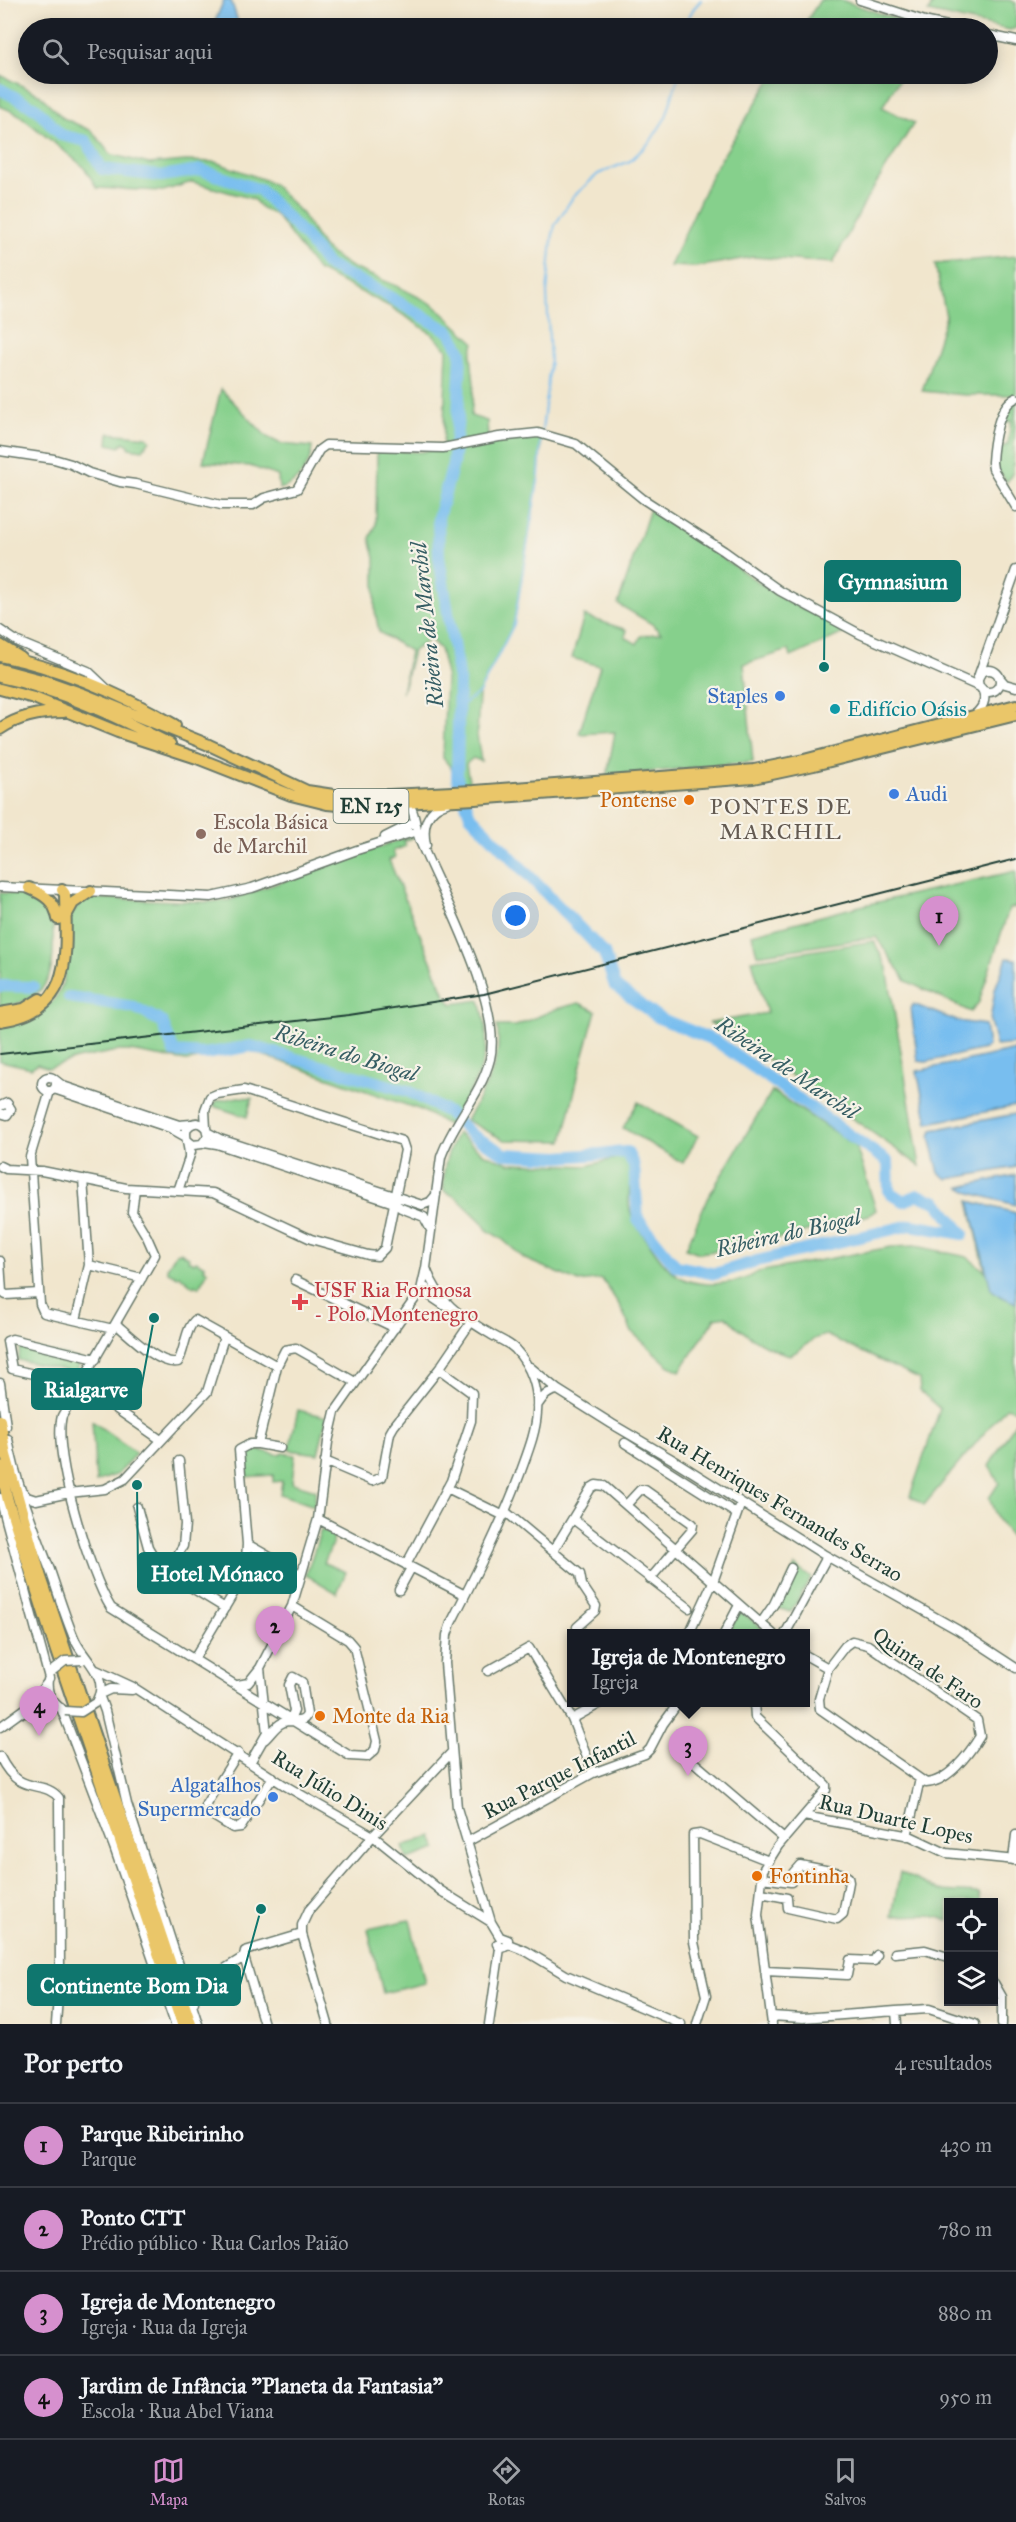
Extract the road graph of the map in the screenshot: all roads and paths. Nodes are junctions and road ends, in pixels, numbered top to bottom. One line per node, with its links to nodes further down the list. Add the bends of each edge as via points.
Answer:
1 (860, 0): 2 (street)
2 (916, 18)
3 (998, 37): 4 (street)
4 (1016, 41)
5 (1016, 398): 7 (street, via 1002,411 992,462)
6 (0, 451): 18 (street, via 54,459 120,482 241,506 297,489 326,445 443,448 537,433 576,444 643,499 780,591 860,634)
7 (1016, 507)
8 (1016, 570): 10 (street)
9 (0, 630): 17 (street)
10 (993, 639): 15 (street, via 991,660); 18 (street)
11 (0, 645): 13 (main road)
12 (0, 656): 13 (main road)
13 (26, 661): 17 (main road)
14 (0, 669): 26 (main road, via 66,688)
15 (997, 674): 18 (street, via 982,672); 18 (street, via 996,689 989,691); 19 (street, via 1005,684)
16 (0, 677): 27 (main road, via 48,691 135,726)
17 (90, 679): 26 (main road)
18 (979, 683): 24 (street, via 984,705)
19 (1016, 687)
20 (0, 689): 22 (main road)
21 (1016, 705): 24 (main road)
22 (68, 712): 25 (main road, via 32,715); 27 (main road)
23 (1016, 715): 28 (main road, via 753,778)
24 (974, 716): 28 (main road, via 754,770)
25 (0, 729)
26 (209, 745): 29 (main road, via 292,784 328,796)
27 (197, 758): 30 (main road, EN 125, via 308,800 349,806)
28 (475, 795): 29 (main road)
29 (453, 797): 30 (main road, EN 125); 32 (street, via 434,809 426,820 424,838)
30 (400, 804): 31 (street, via 412,810)
31 (416, 827): 32 (street); 36 (street, via 252,888 211,897)
32 (432, 865): 54 (street, via 473,964 493,1042 473,1099 441,1157)
33 (0, 887): 34 (street)
34 (29, 888): 35 (street); 37 (main road, via 47,897)
35 (62, 890): 36 (street); 37 (main road)
36 (91, 891): 37 (main road, via 73,903)
37 (62, 919): 38 (main road, via 56,965 48,989 31,1006); 39 (main road, via 62,970 52,996 32,1014)
38 (0, 1013)
39 (0, 1021)
40 (50, 1087): 44 (street, via 63,1086 179,1125); 46 (street, via 170,1128); 50 (street, via 30,1157)
41 (0, 1106): 43 (street, via 7,1103 11,1108 10,1113)
42 (205, 1110): 44 (street); 45 (street); 55 (street, via 210,1097 244,1090 402,1141 405,1150)
43 (1, 1117)
44 (193, 1124): 45 (street, via 203,1125); 46 (street, via 186,1129)
45 (207, 1130): 47 (street); 55 (street, via 220,1139)
46 (186, 1138): 47 (street); 48 (street)
47 (201, 1144): 48 (street); 55 (street, via 217,1144)
48 (189, 1157): 53 (street)
49 (2, 1169): 50 (street)
50 (30, 1170): 51 (street); 69 (street)
51 (83, 1179): 52 (street); 63 (street)
52 (135, 1189): 53 (street); 65 (street, via 132,1212 155,1255)
53 (178, 1191): 60 (street, via 220,1195 311,1239 368,1255 377,1256 385,1248)
54 (436, 1195): 56 (street); 58 (street)
55 (397, 1196): 56 (street); 57 (street); 60 (street)
56 (422, 1205): 58 (street)
57 (403, 1209): 59 (street); 60 (street)
58 (432, 1212): 59 (street); 61 (street)
59 (417, 1214): 61 (street, via 424,1217)
60 (391, 1218)
61 (431, 1231): 64 (street)
62 (0, 1261): 69 (street, via 2,1292)
63 (89, 1265): 65 (street); 71 (street)
64 (426, 1268): 67 (street); 68 (street)
65 (142, 1278): 73 (street)
66 (295, 1280): 74 (street)
67 (432, 1284): 68 (street); 70 (street)
68 (421, 1290): 70 (street); 74 (street)
69 (39, 1293): 71 (street, via 44,1313)
70 (455, 1311): 72 (street, Rua Henriques Fernandes Serrao)
71 (76, 1320): 73 (street)
72 (471, 1322): 78 (street, Rua Henriques Fernandes Serrao, via 514,1348); 79 (street)
73 (115, 1327): 75 (street, via 174,1364 182,1355 195,1320); 76 (street)
74 (395, 1328): 80 (street)
75 (224, 1337): 77 (street); 86 (street, via 207,1392)
76 (96, 1359): 82 (street); 82 (street, via 7,1341 12,1369)
77 (277, 1366): 80 (street, via 285,1350 296,1348); 88 (street)
78 (529, 1367): 83 (street, Rua Henriques Fernandes Serrao); 84 (street)
79 (439, 1369): 91 (street, via 390,1433 382,1477 372,1481); 93 (street, via 472,1393 471,1421)
80 (355, 1382): 91 (street, via 335,1412)
81 (0, 1383): 94 (street, via 9,1446)
82 (82, 1385): 86 (street); 95 (street, via 60,1425)
83 (558, 1390): 84 (street, via 544,1396); 98 (street, Rua Henriques Fernandes Serrao)
84 (537, 1406): 101 (street, via 530,1446)
85 (0, 1420): 187 (main road, via 25,1526)
86 (161, 1440): 95 (street, via 125,1479 105,1489)
87 (625, 1443): 102 (street)
88 (258, 1444): 89 (street); 106 (street, via 239,1450)
89 (280, 1448)
90 (179, 1461): 112 (street, via 185,1524 183,1546)
91 (325, 1461): 104 (street)
92 (0, 1466): 185 (main road)
93 (447, 1488): 101 (street); 110 (street)
94 (23, 1492): 97 (street, via 36,1500); 103 (street)
95 (69, 1493): 97 (street); 129 (street, via 100,1592 111,1608)
96 (0, 1498): 135 (street)
97 (46, 1498): 103 (street, via 32,1506)
98 (741, 1503): 102 (street); 109 (street, Rua Henriques Fernandes Serrao)
99 (627, 1504): 105 (street, via 604,1486 596,1485); 107 (street); 107 (street, via 640,1490 645,1490 693,1524)
100 (137, 1507): 112 (street, via 148,1547)
101 (505, 1514): 108 (street); 117 (street)
102 (737, 1514): 115 (street)
103 (30, 1517): 130 (street, via 71,1629)
104 (318, 1519): 110 (street); 113 (street)
105 (573, 1520): 108 (street); 114 (street)
106 (247, 1544): 113 (street); 120 (street, via 245,1574)
107 (676, 1549): 114 (street); 115 (street)
108 (553, 1551): 123 (street, via 582,1576 582,1586 596,1606)
109 (827, 1557): 127 (street); 133 (street, Rua Henriques Fernandes Serrao, via 954,1627)
110 (409, 1566): 116 (street); 117 (street)
111 (791, 1568): 122 (street)
112 (167, 1572): 120 (street)
113 (300, 1574): 119 (street)
114 (650, 1580): 121 (street)
115 (713, 1582): 118 (street); 124 (street)
116 (399, 1590)
117 (465, 1595): 152 (street, via 447,1635)
118 (740, 1605): 122 (street); 125 (street)
119 (292, 1606): 131 (street); 146 (street, via 354,1647 375,1750 367,1757 350,1756)
120 (225, 1608): 129 (street)
121 (689, 1608)
122 (760, 1623): 126 (street)
123 (577, 1627)
124 (691, 1629)
125 (727, 1629)
126 (767, 1629)
127 (787, 1629)
128 (810, 1657): 132 (street)
129 (194, 1659): 136 (street)
130 (89, 1664): 135 (street, bridge, via 65,1661); 137 (street, Rua Júlio Dinis); 138 (street, via 100,1678)
131 (260, 1668): 136 (street, via 248,1683); 139 (street)
132 (828, 1668): 158 (street, Quinta de Faro, via 820,1709); 158 (street, Quinta de Faro, via 852,1641 868,1645 977,1720 980,1736 945,1777 926,1783)
133 (1016, 1668)
134 (488, 1671): 147 (street, via 529,1648)
135 (49, 1677): 143 (street, via 49,1694); 145 (street, via 38,1697)
136 (238, 1685): 139 (street)
137 (145, 1695): 138 (street, Rua Júlio Dinis, via 121,1688); 151 (street, Rua Júlio Dinis)
138 (98, 1697): 143 (street, bridge, via 81,1712); 177 (street, via 127,1804)
139 (263, 1701): 144 (street); 148 (street)
140 (594, 1707): 147 (street)
141 (675, 1707): 156 (street, Rua Parque Infantil, via 645,1754)
142 (754, 1707): 159 (street, via 760,1723 826,1785)
143 (61, 1709): 145 (street, via 42,1707); 185 (street)
144 (280, 1711): 146 (street); 148 (street)
145 (16, 1716): 149 (street)
146 (294, 1717): 146 (street, via 306,1718 307,1709 302,1683 293,1677 289,1685); 150 (street)
147 (573, 1719): 156 (street)
148 (266, 1722): 150 (street)
149 (0, 1727)
150 (263, 1740): 155 (street)
151 (238, 1753): 155 (street, Rua Júlio Dinis); 157 (street, via 206,1804 207,1812 232,1828 241,1827)
152 (451, 1753): 161 (street); 164 (street, via 457,1808)
153 (0, 1757): 186 (street, via 13,1778 59,1798 60,1970)
154 (690, 1759): 163 (street)
155 (251, 1761): 157 (street, Rua Júlio Dinis)
156 (593, 1773): 164 (street, Rua Parque Infantil)
157 (273, 1777): 161 (street, Rua Júlio Dinis)
158 (920, 1779): 162 (street)
159 (804, 1816): 162 (street, Rua Duarte Lopes); 163 (street)
160 (1016, 1835): 165 (street)
161 (373, 1836): 169 (street, Rua Júlio Dinis, via 441,1891); 170 (street, via 309,1910)
162 (907, 1836): 165 (street, Rua Duarte Lopes, via 946,1853)
163 (784, 1839): 166 (street)
164 (467, 1842): 169 (street)
165 (1015, 1860)
166 (769, 1861): 167 (street); 193 (street, via 700,1834 693,1835 694,1942 706,1996)
167 (762, 1878): 168 (street); 168 (street, via 791,1882 800,1864 840,1873 849,1882 843,1914 837,1919 788,1908 787,1898)
168 (761, 1893): 176 (street, via 758,1915)
169 (491, 1922): 171 (street, via 500,1937 496,1943)
170 (302, 1934): 175 (street, via 245,1951); 190 (street)
171 (504, 1946): 183 (street, via 526,1951 566,1975); 191 (street)
172 (895, 1953): 174 (street, via 925,1950)
173 (877, 1955): 176 (street, via 874,1961 850,1960 847,1975)
174 (944, 1956)
175 (244, 1957): 178 (street); 189 (street)
176 (765, 1971): 184 (street)
177 (183, 1976): 178 (street, via 195,1984); 180 (street)
178 (202, 1983): 180 (street, via 194,1991)
179 (998, 1991): 197 (street, via 1002,1997)
180 (195, 2011): 188 (street)
181 (896, 2011): 182 (street); 195 (street); 196 (street, via 929,2009)
182 (803, 2018): 184 (street); 194 (street)
183 (662, 2020): 192 (street)
184 (771, 2020)
185 (175, 2022)
186 (56, 2024)
187 (191, 2024)
188 (198, 2024)
189 (264, 2024)
190 (328, 2024)
191 (489, 2024)
192 (681, 2024)
193 (697, 2024)
194 (817, 2024)
195 (897, 2024)
196 (975, 2024)
197 (1002, 2024)

